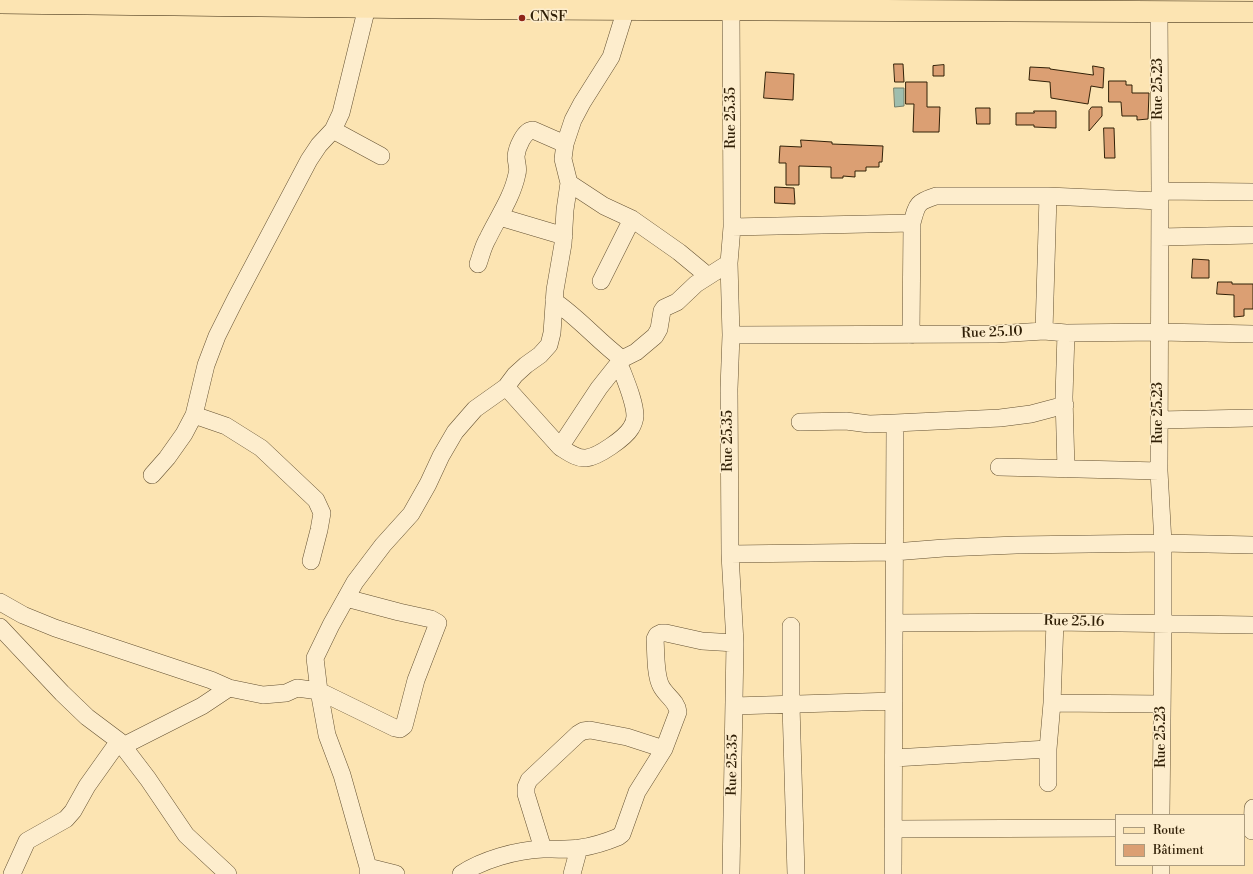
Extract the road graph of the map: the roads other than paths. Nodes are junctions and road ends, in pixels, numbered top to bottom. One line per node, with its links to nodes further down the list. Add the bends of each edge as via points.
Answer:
1 (0, 3): 2 (main road)
2 (367, 7): 3 (main road); 7 (street, via 341,113)
3 (626, 9): 4 (main road); 8 (street, via 611,57 573,120)
4 (732, 9): 5 (main road); 17 (street, Rue 25.35)
5 (1159, 11): 6 (main road); 13 (street, Rue 25.23)
6 (1253, 12)
7 (333, 130): 9 (street); 35 (street, via 309,160 223,324 206,365)
8 (565, 144): 10 (street, via 563,159); 14 (street, via 533,130 527,132 516,156 517,176)
9 (381, 156)
10 (570, 183): 15 (street, via 604,206); 19 (street)
11 (1253, 192): 13 (street)
12 (1048, 196): 13 (street); 16 (street, via 936,196 916,207); 26 (street)
13 (1160, 196): 20 (street, Rue 25.23)
14 (500, 217): 19 (street); 22 (street, via 487,239)
15 (632, 219): 23 (street); 24 (street)
16 (912, 223): 17 (street); 31 (street)
17 (732, 227): 21 (street, Rue 25.35)
18 (1253, 235): 20 (street)
19 (564, 236): 25 (street)
20 (1160, 237): 27 (street, Rue 25.23)
21 (729, 263): 23 (street); 30 (street, Rue 25.35)
22 (478, 264)
23 (708, 276): 32 (street, via 678,302 664,308 655,336)
24 (601, 281)
25 (554, 301): 32 (street); 33 (street, via 549,345)
26 (1044, 331): 28 (street, Rue 25.10); 31 (street, Rue 25.10)
27 (1160, 332): 28 (street, Rue 25.10); 29 (street, Rue 25.10); 37 (street, Rue 25.23)
28 (1066, 333): 34 (street)
29 (1253, 334)
30 (731, 335): 31 (street, Rue 25.10); 48 (street, Rue 25.35)
31 (911, 335)
32 (620, 361): 40 (street); 40 (street, via 635,416 632,428 596,455 585,458)
33 (506, 387): 40 (street); 50 (street, via 476,409 455,432 411,514 367,565)
34 (1065, 405): 39 (street, via 1031,414 1000,418); 42 (street)
35 (194, 415): 44 (street, via 180,440); 49 (street, via 226,426 261,448 316,500 322,513)
36 (1253, 418): 37 (street)
37 (1159, 420): 43 (street, Rue 25.23)
38 (800, 422): 39 (street)
39 (895, 423): 47 (street)
40 (560, 447)
41 (999, 467): 42 (street)
42 (1066, 469): 43 (street)
43 (1159, 471): 45 (street, Rue 25.23)
44 (152, 475)
45 (1163, 543): 46 (street); 47 (street, via 1016,545); 54 (street, Rue 25.23)
46 (1253, 545)
47 (894, 552): 48 (street); 53 (street)
48 (730, 554): 58 (street, Rue 25.35)
49 (311, 561)
50 (346, 598): 60 (street, via 315,658); 60 (street, via 431,619 438,625 416,680 404,726 400,729)
51 (0, 602): 59 (street, via 55,628)
52 (1055, 622): 53 (street, Rue 25.16); 54 (street, Rue 25.16); 62 (street)
53 (894, 623): 61 (street)
54 (1163, 624): 55 (street, Rue 25.16); 63 (street, Rue 25.23)
55 (1253, 625)
56 (792, 626): 64 (street)
57 (0, 627): 66 (street, via 67,698)
58 (735, 642): 65 (street, Rue 25.35); 68 (street, via 702,641 666,633 657,635 656,658 660,685 678,712)
59 (228, 688): 60 (street, via 263,695 286,693 297,688); 66 (street, via 202,706)
60 (319, 691): 78 (street, via 327,734 342,774)
61 (894, 701): 64 (street); 69 (street)
62 (1052, 703): 63 (street); 67 (street)
63 (1162, 704): 72 (street, Rue 25.23)
64 (791, 705): 65 (street); 85 (street)
65 (734, 706): 84 (street, Rue 25.35)
66 (121, 744): 79 (street, via 87,786 66,819 27,841); 80 (street, via 186,835)
67 (1048, 748): 69 (street); 70 (street)
68 (664, 749): 76 (street, via 638,792 622,834 614,839); 77 (street, via 599,731 583,731 578,734 529,780 526,787)
69 (894, 758): 74 (street)
70 (1048, 783)
71 (1253, 808): 75 (street)
72 (1161, 814)
73 (1115, 828): 74 (street)
74 (893, 829): 86 (street)
75 (1250, 831)
76 (578, 848): 77 (street); 83 (street)
77 (543, 849): 82 (street, via 511,854 474,866)
78 (368, 871): 81 (street)
79 (12, 874)
80 (228, 874)
81 (396, 874)
82 (461, 874)
83 (572, 874)
84 (731, 874)
85 (796, 874)
86 (893, 874)

